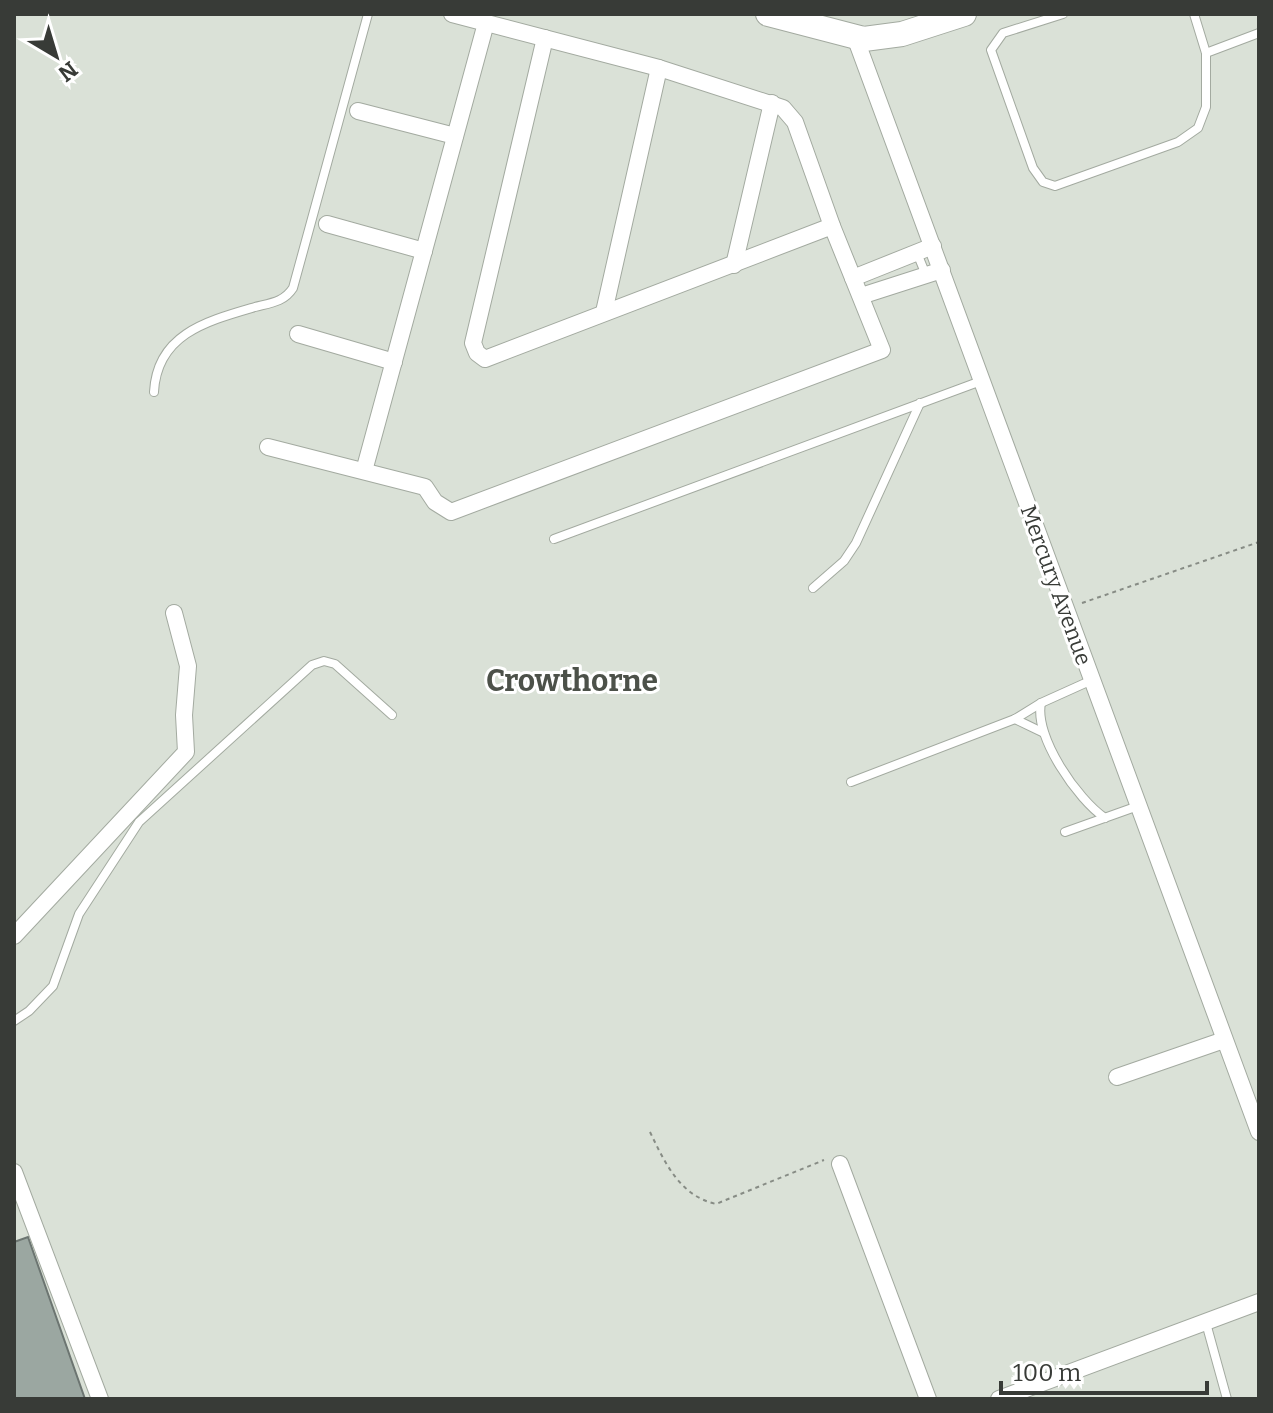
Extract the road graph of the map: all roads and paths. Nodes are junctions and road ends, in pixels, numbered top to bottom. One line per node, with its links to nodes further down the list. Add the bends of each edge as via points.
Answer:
1 (368, 14): 28 (lane, via 293,288 283,299 175,341 157,365)
2 (452, 14): 7 (street)
3 (768, 14): 9 (main road)
4 (964, 14): 9 (main road, via 889,37)
5 (1063, 14): 11 (lane, via 1003,33 991,50 1033,168 1048,186 1064,185 1190,136 1205,113)
6 (1194, 14): 11 (lane)
7 (486, 23): 10 (street); 15 (street)
8 (1259, 33): 11 (lane)
9 (855, 37): 18 (street, Mercury Avenue)
10 (545, 38): 12 (street); 24 (street, via 473,343 485,359)
11 (1206, 53)
12 (659, 68): 13 (street); 24 (street)
13 (772, 103): 17 (street, via 795,122); 20 (street)
14 (358, 111): 15 (street)
15 (455, 136): 19 (street)
16 (327, 224): 19 (street)
17 (832, 226): 20 (street); 22 (street)
18 (925, 250): 21 (street, Mercury Avenue); 22 (street)
19 (424, 251): 26 (street)
20 (734, 265): 24 (street)
21 (934, 272): 23 (street); 27 (street, Mercury Avenue)
22 (853, 278): 23 (street)
23 (861, 296): 31 (street, via 882,350 451,512 425,487)
24 (604, 312)
25 (298, 334): 26 (street)
26 (394, 362): 31 (street)
27 (982, 381): 29 (lane); 35 (street, Mercury Avenue)
28 (154, 392)
29 (920, 403): 32 (lane); 34 (lane, via 856,543)
30 (268, 447): 31 (street)
31 (364, 471)
32 (554, 539)
33 (1259, 542): 35 (path)
34 (813, 588)
35 (1066, 609): 37 (street, Mercury Avenue)
36 (174, 613): 46 (street, via 188,666 186,752)
37 (1092, 680): 38 (lane); 43 (street, Mercury Avenue)
38 (1041, 703): 40 (lane); 41 (lane)
39 (392, 715): 47 (lane, via 335,664 312,665 139,822 79,914 53,986)
40 (1015, 719): 41 (lane); 42 (lane)
41 (1044, 734): 44 (lane, via 1078,793)
42 (851, 782)
43 (1139, 806): 44 (lane); 48 (street, Mercury Avenue)
44 (1105, 818): 45 (lane)
45 (1065, 832)
46 (14, 936)
47 (14, 1021)
48 (1224, 1040): 49 (street); 51 (street, Mercury Avenue)
49 (1117, 1077)
50 (650, 1132): 52 (path, via 682,1186 704,1202 716,1204 825,1160)
51 (1259, 1132)
52 (840, 1164): 58 (street)
53 (14, 1172): 57 (street)
54 (1259, 1302): 55 (street)
55 (1205, 1322): 56 (street); 60 (lane)
56 (1030, 1394): 59 (street)
57 (100, 1399)
58 (928, 1399)
59 (999, 1399)
60 (1227, 1399)

